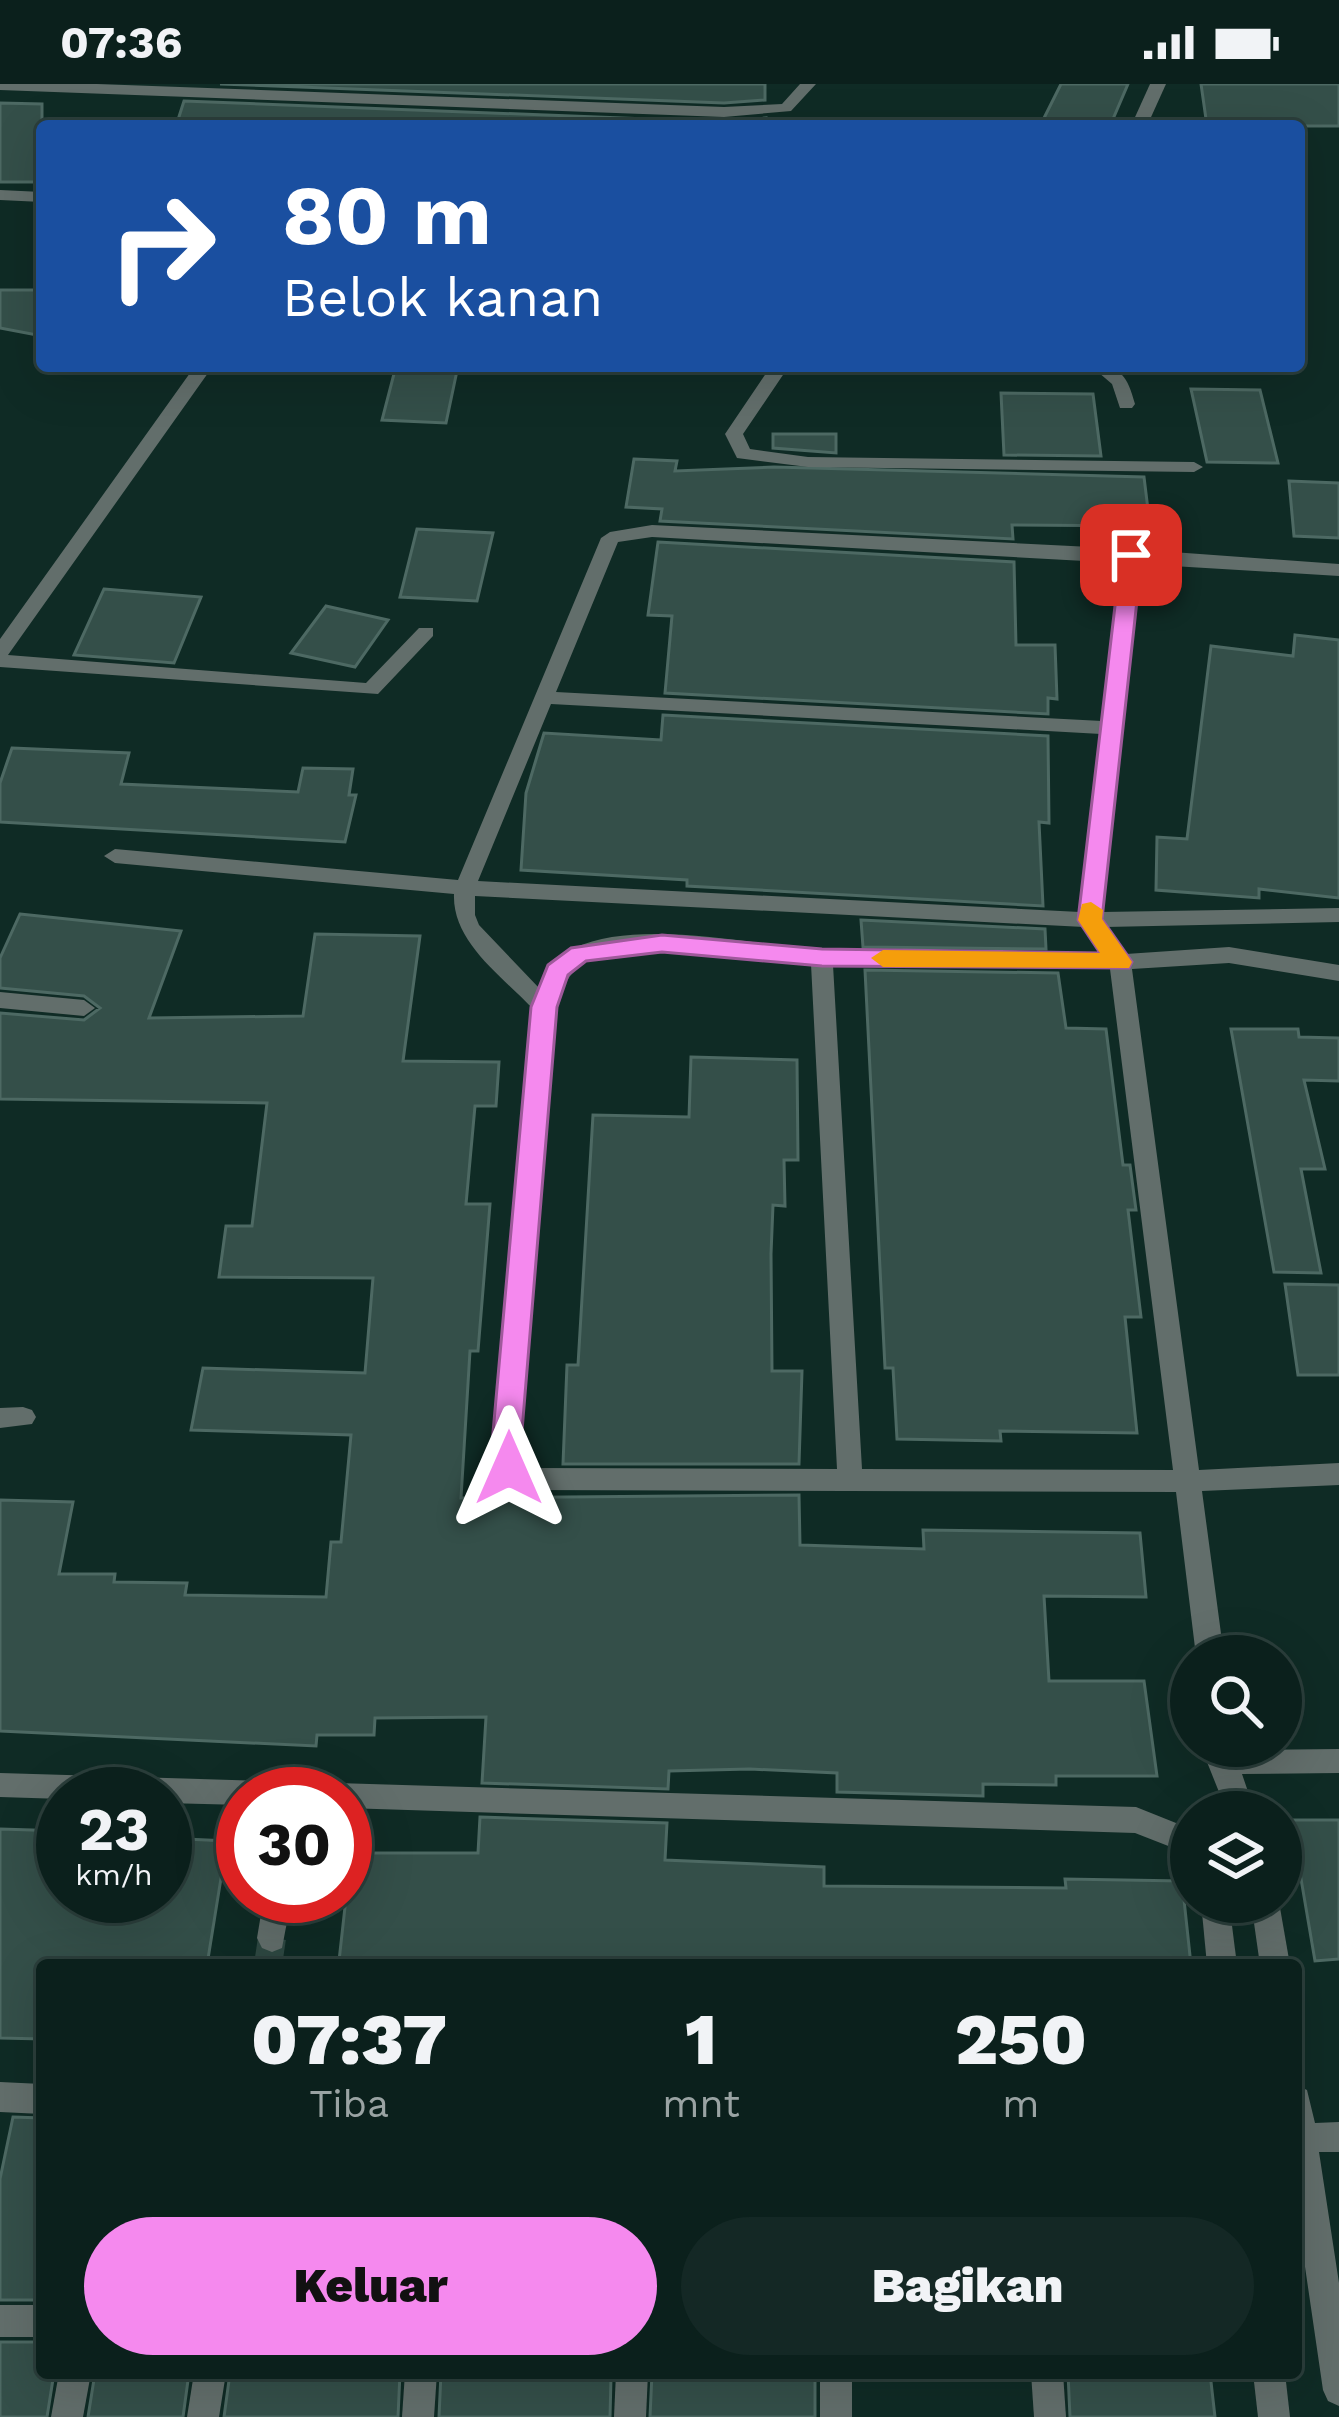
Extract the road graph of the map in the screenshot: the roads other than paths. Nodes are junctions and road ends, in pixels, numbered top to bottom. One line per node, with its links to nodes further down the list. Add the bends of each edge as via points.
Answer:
1 (556, 84): 6 (street)
2 (808, 84): 6 (street, via 786,108 764,112)
3 (1158, 84): 7 (street)
4 (0, 85): 5 (street)
5 (326, 90): 6 (street)
6 (555, 105)
7 (1142, 120)
8 (0, 195): 9 (street)
9 (36, 196)
10 (200, 372): 18 (street)
11 (776, 372): 14 (street, via 734,434 743,454)
12 (1108, 372): 13 (street)
13 (1126, 404)
14 (1194, 467)
15 (1131, 555): 16 (street); 19 (street, via 622,533 603,545); 20 (street)
16 (1339, 570)
17 (426, 632): 18 (street, via 371,690)
18 (0, 657)
19 (541, 697): 20 (street); 22 (street)
20 (1112, 728): 24 (street)
21 (115, 856): 22 (street)
22 (464, 888): 24 (street); 29 (street, via 470,929)
23 (1339, 915): 24 (street)
24 (1090, 920): 26 (street)
25 (822, 957): 26 (street); 29 (street, via 617,945 580,954 557,971); 32 (street)
26 (1120, 962): 27 (street, via 1229,955); 33 (street)
27 (1339, 973)
28 (0, 1000): 30 (street)
29 (544, 1007): 32 (street, via 509,1468 525,1479)
30 (85, 1008)
31 (1339, 1474): 33 (street)
32 (850, 1480): 33 (street)
33 (1191, 1481): 34 (street)
34 (1208, 1635)
35 (1302, 1759): 36 (street)
36 (1339, 1761)
37 (0, 1785): 38 (street)
38 (216, 1790)
39 (372, 1795): 40 (street, via 1136,1820)
40 (1170, 1834)
41 (274, 1923): 44 (street)
42 (1217, 1923): 45 (street)
43 (1268, 1923): 46 (street)
44 (272, 1938)
45 (1221, 1959)
46 (1274, 1959)
47 (0, 2097): 48 (street)
48 (36, 2099)
49 (1302, 2138): 50 (street); 60 (street)
50 (1339, 2138)
51 (0, 2321): 52 (street)
52 (36, 2321)
53 (74, 2379): 61 (street)
54 (209, 2379): 62 (street)
55 (421, 2379): 63 (street)
56 (632, 2379): 64 (street)
57 (836, 2379): 65 (street)
58 (1047, 2379): 66 (street)
59 (1270, 2379): 67 (street)
60 (1339, 2390)
61 (67, 2417)
62 (203, 2417)
63 (418, 2417)
64 (630, 2417)
65 (836, 2417)
66 (1050, 2417)
67 (1274, 2417)

